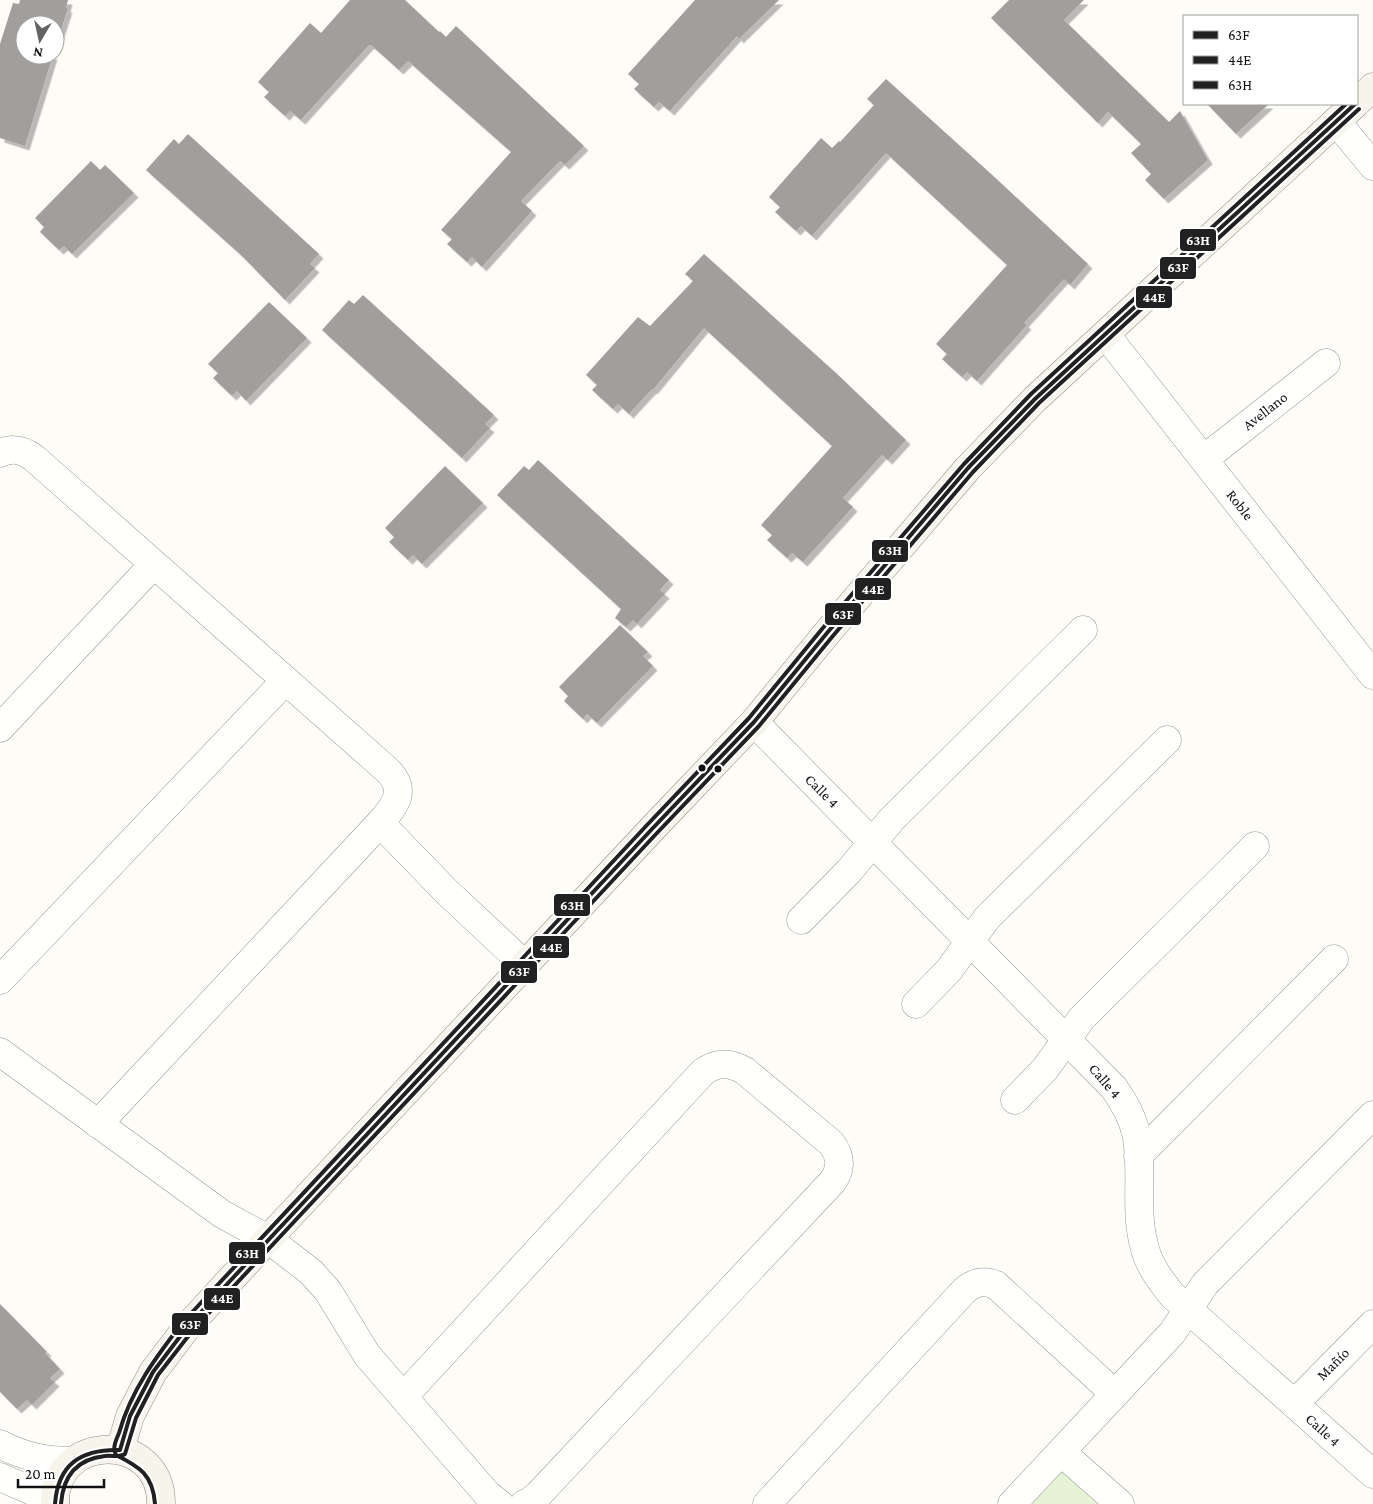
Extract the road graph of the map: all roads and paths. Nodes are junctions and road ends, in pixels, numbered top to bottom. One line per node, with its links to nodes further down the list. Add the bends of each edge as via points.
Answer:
1 (1373, 87): 2 (street)
2 (1358, 101)
3 (1349, 109): 4 (street); 5 (street)
4 (1373, 166)
5 (1106, 334): 8 (street, Roble); 13 (street, via 1035,399 968,468)
6 (1326, 363): 8 (street, Avellano)
7 (0, 453): 9 (street, via 17,449 26,452)
8 (1204, 459): 11 (street, Roble)
9 (154, 564): 12 (street); 14 (street)
10 (1083, 630): 17 (street, via 892,819)
11 (1369, 663)
12 (285, 681): 16 (street, via 392,774 398,796); 23 (street)
13 (754, 722): 17 (street, Calle 4); 22 (street)
14 (0, 728)
15 (1166, 740): 20 (street, via 987,918)
16 (380, 823): 22 (street); 29 (street)
17 (872, 843): 19 (street); 20 (street, Calle 4)
18 (1255, 846): 25 (street, via 1082,1018)
19 (801, 920)
20 (970, 941): 24 (street, via 949,970); 25 (street, Calle 4)
21 (1334, 959): 30 (street)
22 (525, 965): 31 (street)
23 (0, 980)
24 (916, 1004)
25 (1066, 1039): 27 (street, via 1045,1069); 30 (street, Calle 4, via 1123,1100 1136,1133)
26 (0, 1052): 29 (street)
27 (1015, 1100)
28 (1373, 1115): 32 (street, via 1205,1284)
29 (98, 1124): 31 (street, via 222,1214)
30 (1138, 1156): 32 (street, Calle 4, via 1140,1226 1144,1246 1160,1281)
31 (268, 1239): 35 (street, via 323,1285 367,1355); 38 (street, via 162,1358 130,1416)
32 (1188, 1309): 34 (street, via 1172,1332); 36 (street, Calle 4)
33 (1373, 1324): 36 (street, Mañío)
34 (1115, 1394): 39 (street); 47 (street, via 996,1284 976,1283 964,1290)
35 (403, 1397): 45 (street, via 486,1494); 46 (street, via 709,1068 731,1064 745,1070 830,1143 840,1161 833,1181 538,1495)
36 (1294, 1404): 41 (street, Calle 4)
37 (0, 1444): 40 (street, via 31,1457)
38 (120, 1450): 40 (street, via 96,1450); 44 (street, via 143,1461 152,1471 158,1482)
39 (1061, 1452): 48 (street); 49 (street)
40 (74, 1461): 43 (street, via 60,1479)
41 (1373, 1474)
42 (0, 1477): 43 (street)
43 (55, 1503)
44 (161, 1504)
45 (500, 1504)
46 (524, 1504)
47 (767, 1504)
48 (1012, 1504)
49 (1120, 1504)

